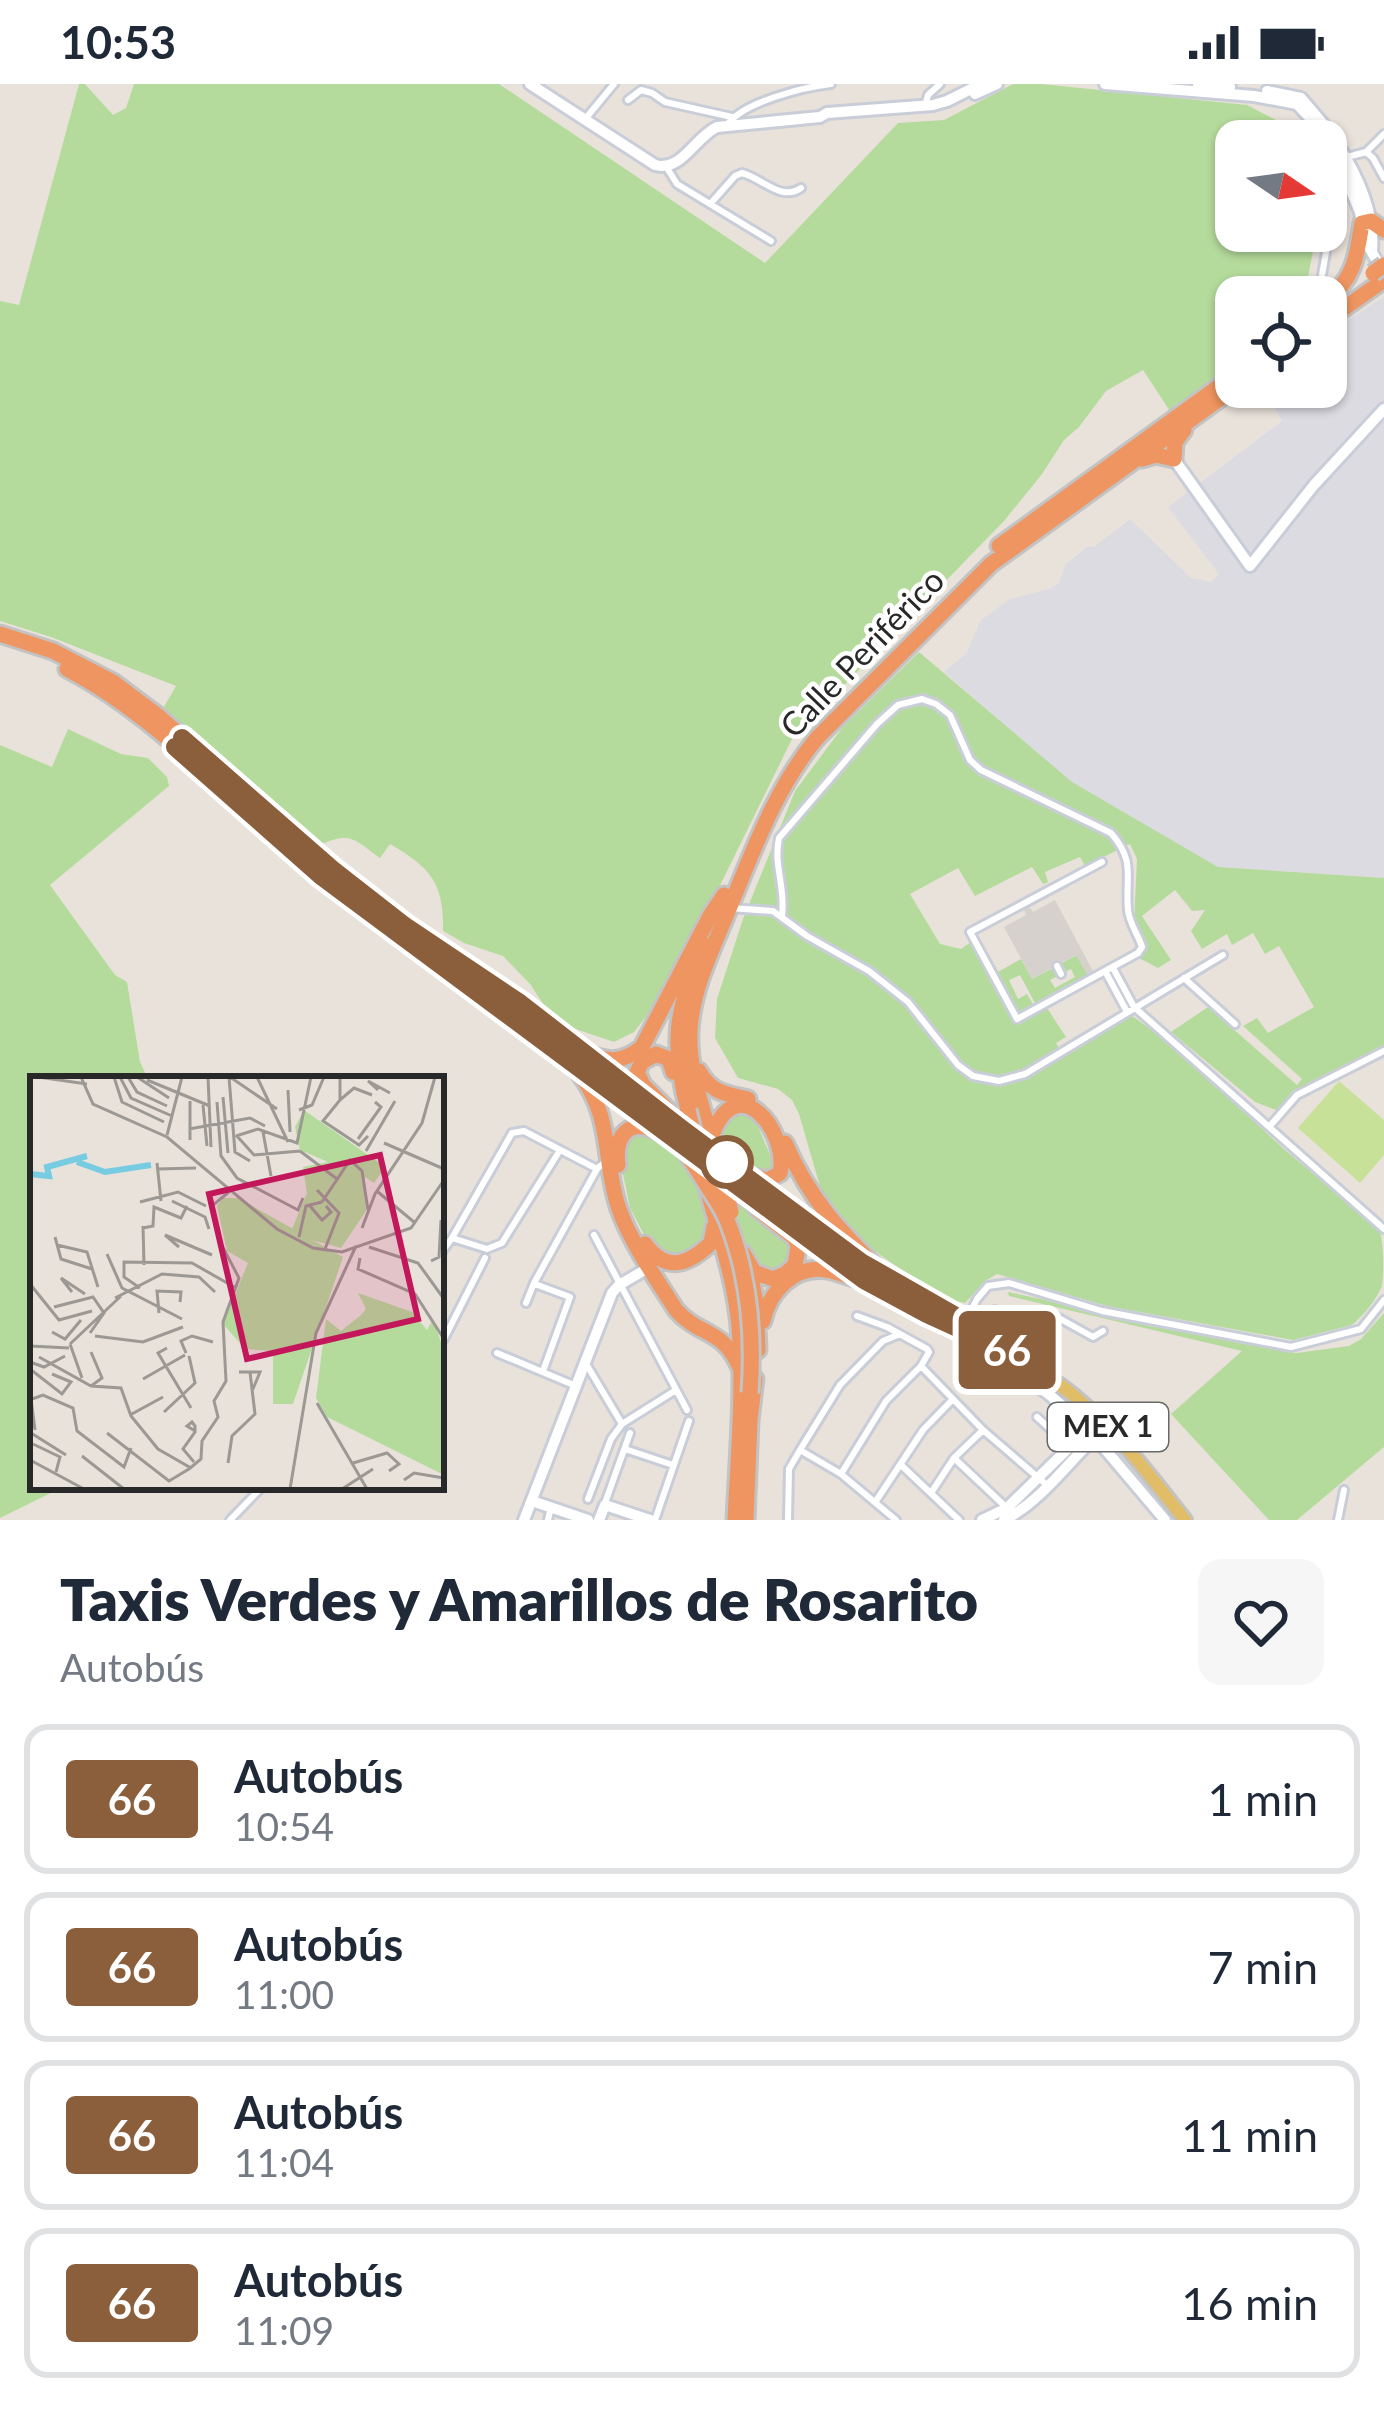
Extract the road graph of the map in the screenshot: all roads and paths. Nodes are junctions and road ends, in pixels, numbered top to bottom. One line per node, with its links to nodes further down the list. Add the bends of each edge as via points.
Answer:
1 (614, 84): 15 (street)
2 (831, 84): 9 (street)
3 (940, 84): 11 (street)
4 (981, 84): 11 (main road)
5 (997, 84): 12 (main road, via 932,112)
6 (1105, 84): 13 (main road, via 1287,101)
7 (1198, 84): 14 (main road, via 1295,95)
8 (540, 86): 15 (main road)
9 (804, 87): 16 (street)
10 (628, 100): 16 (street, via 645,90)
11 (925, 106): 12 (main road)
12 (820, 117): 16 (main road)
13 (1311, 119)
14 (1320, 120)
15 (584, 121): 20 (main road)
16 (730, 121): 20 (main road)
17 (1384, 134): 18 (street)
18 (1366, 152): 19 (street); 22 (street)
19 (1347, 155)
20 (667, 168): 25 (street, via 677,184)
21 (1347, 178): 26 (main road)
22 (1384, 178)
23 (1348, 183): 26 (main road); 29 (street, via 1334,207)
24 (801, 188): 25 (street, via 784,194 742,173)
25 (711, 203): 27 (street)
26 (1372, 225): 28 (main road, via 1364,239); 30 (highway)
27 (771, 241)
28 (1380, 274): 31 (highway); 32 (highway)
29 (1322, 275)
30 (1347, 280)
31 (1347, 292)
32 (1347, 305)
33 (1215, 389): 43 (highway, Calle Periférico, via 986,557 850,692 785,766)
34 (1215, 402): 36 (highway, Calle Periférico)
35 (1384, 409): 37 (main road, via 1250,566)
36 (1193, 418): 37 (highway, via 1175,442); 38 (highway, Calle Periférico)
37 (1174, 459): 38 (highway)
38 (1138, 460): 43 (highway, Calle Periférico, via 974,579 817,738 767,814)
39 (0, 634): 41 (highway, MEX 1, via 100,674)
40 (0, 645): 41 (highway, MEX 1, via 98,686)
41 (178, 742): 46 (highway, MEX 1)
42 (1102, 862): 47 (street, via 970,932 1017,1019)
43 (727, 901): 44 (street); 51 (highway, Calle Periférico, via 695,1002); 53 (highway, via 710,916 642,1047 616,1061); 54 (highway, Calle Periférico, via 681,1004)
44 (782, 916): 47 (street, via 778,838 877,724 898,705 922,699 950,715 982,770 1111,832 1123,847 1127,915 1142,947); 49 (street, via 908,1002 974,1076 1024,1074)
45 (1223, 955): 48 (street)
46 (448, 964): 53 (highway, MEX 1); 93 (highway, bridge, via 673,1132 732,1234 752,1316)
47 (1109, 970): 49 (street)
48 (1184, 978): 49 (street); 50 (street)
49 (1130, 1009): 55 (street)
50 (1235, 1024)
51 (690, 1046): 57 (highway, Calle Periférico); 70 (highway, via 717,1092 766,1107 810,1194)
52 (1382, 1053): 55 (street, via 1297,1095)
53 (576, 1057): 56 (highway, MEX 1); 59 (highway, via 597,1100)
54 (682, 1088): 56 (highway, via 664,1055 639,1066 638,1078); 61 (highway, Calle Periférico, bridge)
55 (1269, 1127): 62 (street)
56 (682, 1137): 59 (highway, via 637,1126); 60 (highway, MEX 1)
57 (711, 1139): 60 (highway, via 732,1106 765,1118 782,1156 780,1173); 66 (highway, Calle Periférico, bridge)
58 (560, 1150): 59 (street); 64 (street, via 502,1244 487,1249); 64 (street, via 512,1133)
59 (608, 1161): 68 (highway, via 620,1212); 71 (street)
60 (741, 1180): 66 (highway, via 798,1247 791,1270 773,1279 754,1272); 69 (main road, MEX 1); 70 (main road, MEX 1)
61 (711, 1201): 68 (highway, via 711,1244 684,1262); 85 (highway, Calle Periférico, via 739,1324)
62 (1384, 1228)
63 (594, 1235): 72 (street)
64 (452, 1238): 65 (street)
65 (444, 1249)
66 (743, 1253): 80 (highway, Calle Periférico)
67 (485, 1258): 79 (street)
68 (656, 1261): 72 (main road); 85 (highway, via 681,1317 726,1343)
69 (864, 1280): 80 (highway, via 815,1269 793,1277 766,1306); 81 (main road, MEX 1)
70 (889, 1280): 76 (main road, MEX 1)
71 (534, 1283): 74 (street); 86 (street, via 569,1297)
72 (619, 1285): 83 (main road); 88 (street)
73 (1384, 1300): 76 (street, via 1361,1329 1291,1347 1102,1311 1010,1282 988,1286 976,1299)
74 (526, 1303)
75 (857, 1316): 78 (street)
76 (971, 1325): 77 (street, via 995,1310 1028,1323 1058,1317 1093,1337); 81 (main road, MEX 1)
77 (1102, 1331)
78 (900, 1334): 84 (street, via 927,1349); 99 (street, via 840,1385)
79 (444, 1339)
80 (759, 1348): 93 (highway)
81 (1010, 1352): 97 (main road, via 1012,1366); 127 (main road, MEX 1, via 1098,1418)
82 (497, 1353): 86 (street)
83 (585, 1362): 87 (main road); 94 (street)
84 (921, 1366): 89 (street); 104 (street, via 886,1401)
85 (740, 1368): 93 (highway, Calle Periférico)
86 (543, 1371): 87 (street)
87 (576, 1386): 110 (main road)
88 (676, 1390): 90 (street); 94 (street)
89 (953, 1399): 95 (street); 102 (street)
90 (688, 1410)
91 (1037, 1417): 100 (street)
92 (689, 1421): 103 (street)
93 (745, 1421): 120 (highway); 121 (highway)
94 (622, 1424): 109 (street)
95 (982, 1430): 101 (street); 105 (street)
96 (629, 1433): 98 (street)
97 (1091, 1433): 100 (main road); 126 (main road)
98 (624, 1448): 103 (street); 112 (street)
99 (800, 1450): 104 (street); 122 (street, via 789,1469)
100 (1073, 1451): 105 (main road)
101 (954, 1458): 108 (street); 114 (street)
102 (899, 1464): 108 (street); 111 (street)
103 (673, 1466): 119 (street)
104 (841, 1474): 111 (street)
105 (1044, 1482): 114 (main road)
106 (259, 1490): 115 (street)
107 (1343, 1490): 128 (street)
108 (931, 1493): 124 (street)
109 (588, 1499)
110 (532, 1501): 113 (main road); 116 (main road)
111 (876, 1501): 123 (street)
112 (605, 1505): 118 (main road); 119 (main road)
113 (549, 1514): 117 (main road)
114 (1008, 1514): 125 (main road)
115 (230, 1520)
116 (524, 1520)
117 (588, 1520)
118 (599, 1520)
119 (653, 1520)
120 (735, 1520)
121 (746, 1520)
122 (788, 1520)
123 (896, 1520)
124 (959, 1520)
125 (982, 1520)
126 (1165, 1520)
127 (1185, 1520)
128 (1338, 1520)

